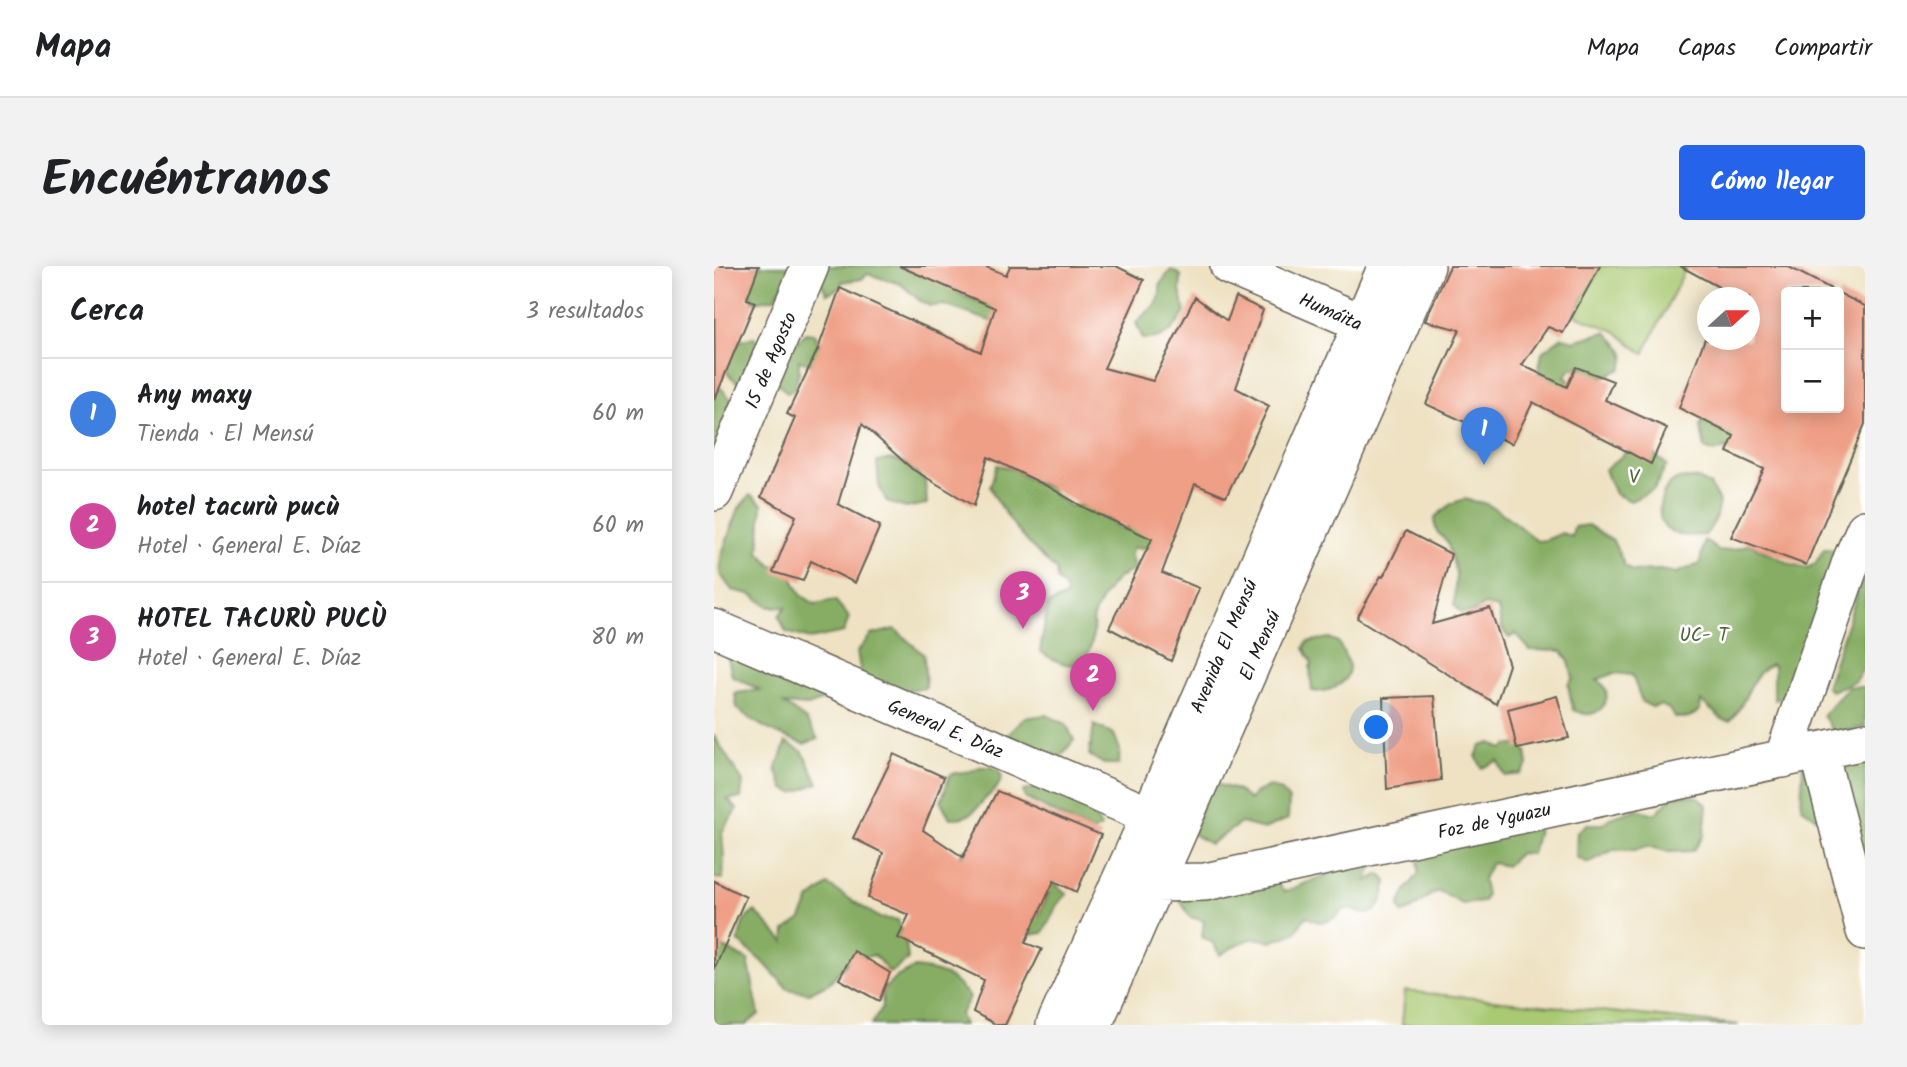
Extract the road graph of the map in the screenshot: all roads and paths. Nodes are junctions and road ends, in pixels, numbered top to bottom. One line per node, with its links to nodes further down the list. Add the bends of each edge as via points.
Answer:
1 (810, 266): 7 (street, 15 de Agosto)
2 (1229, 266): 5 (street, Humáita)
3 (1387, 266): 5 (street, Avenida El Mensú)
4 (1426, 266): 6 (street, El Mensú)
5 (1362, 324): 6 (street, Humáita); 13 (street, Avenida El Mensú)
6 (1393, 342): 13 (street, El Mensú)
7 (714, 492)
8 (1865, 529): 12 (street)
9 (714, 628): 13 (street, General E. Díaz)
10 (1865, 741): 11 (street, Foz de Yguazu)
11 (1819, 752): 12 (street, Foz de Yguazu); 15 (street)
12 (1783, 759): 14 (street, Foz de Yguazu, via 1205,882)
13 (1164, 822): 14 (street, El Mensú)
14 (1139, 880): 16 (street); 17 (street, El Mensú)
15 (1865, 931)
16 (1055, 1025)
17 (1093, 1025)

